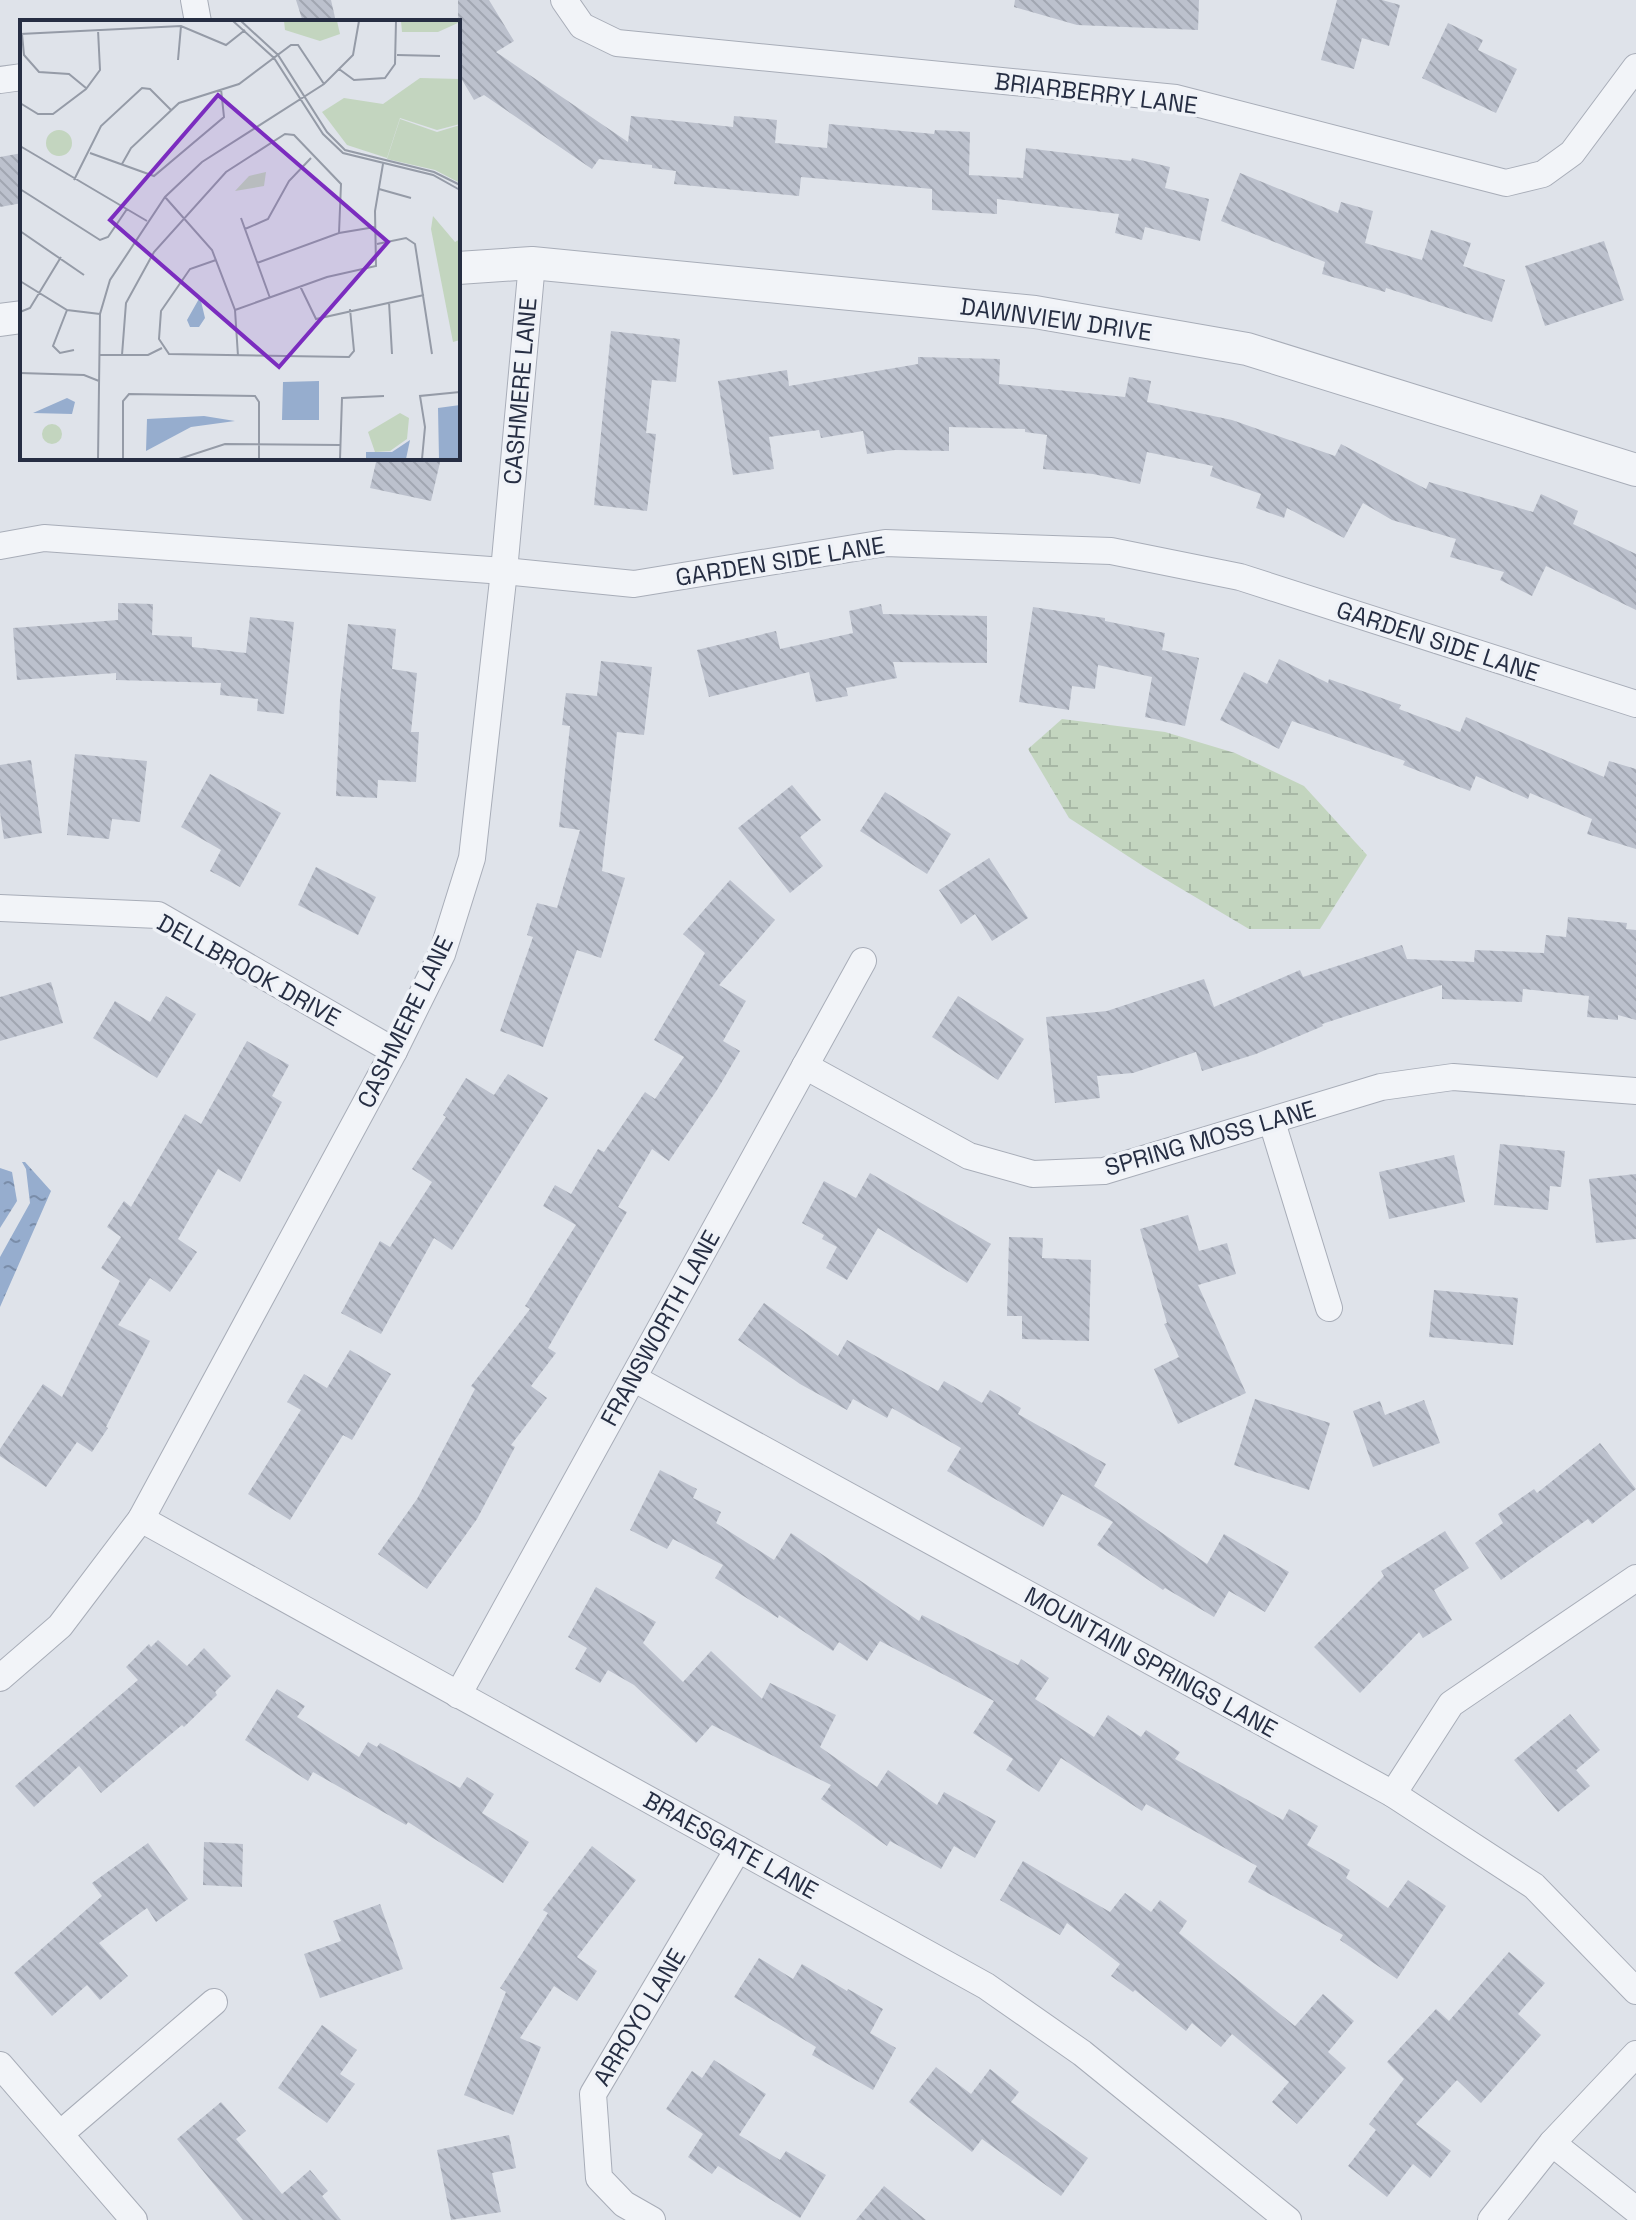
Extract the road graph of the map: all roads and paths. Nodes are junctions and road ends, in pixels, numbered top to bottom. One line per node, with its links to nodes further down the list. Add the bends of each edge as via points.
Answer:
1 (194, 0): 3 (street)
2 (564, 0): 4 (street, BRIARBERRY LANE, via 582,26 617,43 1176,98 1506,183 1543,174 1572,153)
3 (198, 20)
4 (1636, 67)
5 (20, 77): 6 (street)
6 (0, 80)
7 (532, 263): 8 (street, DAWNVIEW DRIVE); 11 (street, DAWNVIEW DRIVE, via 1035,312 1247,349); 13 (street, CASHMERE LANE)
8 (460, 268)
9 (20, 317): 10 (street)
10 (0, 320)
11 (1636, 470)
12 (0, 546): 13 (street, GARDEN SIDE LANE, via 44,538)
13 (504, 571): 14 (street, GARDEN SIDE LANE, via 634,584 885,543 1111,551 1240,577); 17 (street, CASHMERE LANE, via 472,858 442,954)
14 (1636, 704)
15 (0, 908): 17 (street, DELLBROOK DRIVE, via 158,915)
16 (863, 961): 18 (street, FRANSWORTH LANE)
17 (394, 1051): 23 (street, CASHMERE LANE)
18 (805, 1066): 20 (street, SPRING MOSS LANE, via 969,1156 1033,1174 1104,1171); 22 (street, FRANSWORTH LANE)
19 (1636, 1091): 20 (street, SPRING MOSS LANE, via 1453,1077 1381,1087)
20 (1272, 1122): 21 (street)
21 (1329, 1308)
22 (633, 1378): 26 (street, FRANSWORTH LANE); 27 (street, MOUNTAIN SPRINGS LANE)
23 (141, 1519): 25 (street, CASHMERE LANE, via 60,1626); 26 (street, BRAESGATE LANE)
24 (1636, 1578): 27 (street, via 1451,1704)
25 (0, 1678)
26 (458, 1695): 28 (street, BRAESGATE LANE)
27 (1393, 1794): 29 (street, MOUNTAIN SPRINGS LANE, via 1534,1886)
28 (738, 1849): 37 (street, ARROYO LANE, via 593,2094 599,2178 624,2204); 38 (street, BRAESGATE LANE, via 986,1986 1082,2053)
29 (1636, 1991)
30 (214, 2002): 33 (street)
31 (1636, 2054): 34 (street)
32 (0, 2065): 33 (street)
33 (60, 2134): 36 (street)
34 (1552, 2143): 35 (street); 39 (street)
35 (1636, 2210)
36 (134, 2220)
37 (652, 2220)
38 (1288, 2220)
39 (1491, 2220)

